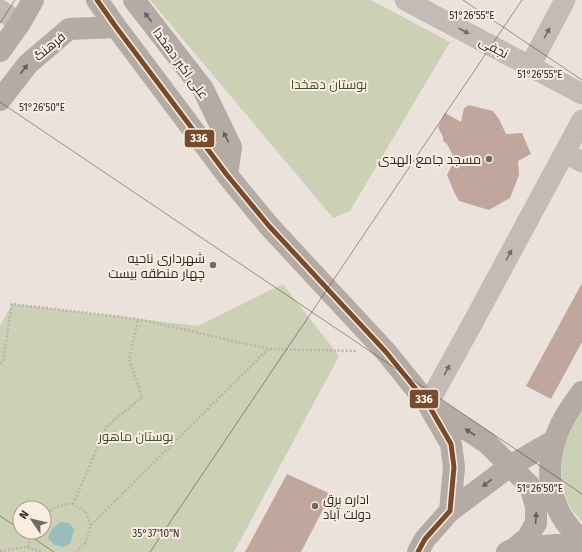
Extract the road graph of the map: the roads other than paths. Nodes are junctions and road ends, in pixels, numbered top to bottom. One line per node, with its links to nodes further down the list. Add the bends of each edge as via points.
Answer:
1 (33, 0): 7 (street)
2 (97, 0): 8 (street)
3 (134, 0): 15 (street, علی اکبر دهخدا, one-way to 3, via 231,147 203,89)
4 (405, 0): 10 (street, نجفی, one-way to 10)
5 (565, 0): 10 (street, one-way to 5)
6 (0, 10): 7 (street)
7 (20, 23): 9 (street)
8 (116, 27): 12 (street, فرهنگ, one-way to 8, via 28,64 69,29); 15 (street)
9 (0, 51)
10 (530, 66): 11 (street, نجفی)
11 (582, 94)
12 (0, 100)
13 (582, 120): 14 (street)
14 (573, 158): 17 (street, one-way to 14)
15 (227, 175): 17 (street, via 269,226 386,352)
16 (582, 392): 18 (street)
17 (428, 404): 19 (street, one-way to 17, via 487,443); 20 (street, via 451,444 454,467)
18 (555, 440): 19 (street); 21 (street, via 550,463 550,486 558,510)
19 (510, 466): 20 (street, one-way to 20); 23 (street, one-way to 19, via 528,537 536,523 536,506 530,486)
20 (450, 510): 24 (street, via 425,538)
21 (582, 541)
22 (582, 547): 23 (street, via 555,545)
23 (510, 550)
24 (418, 552)

